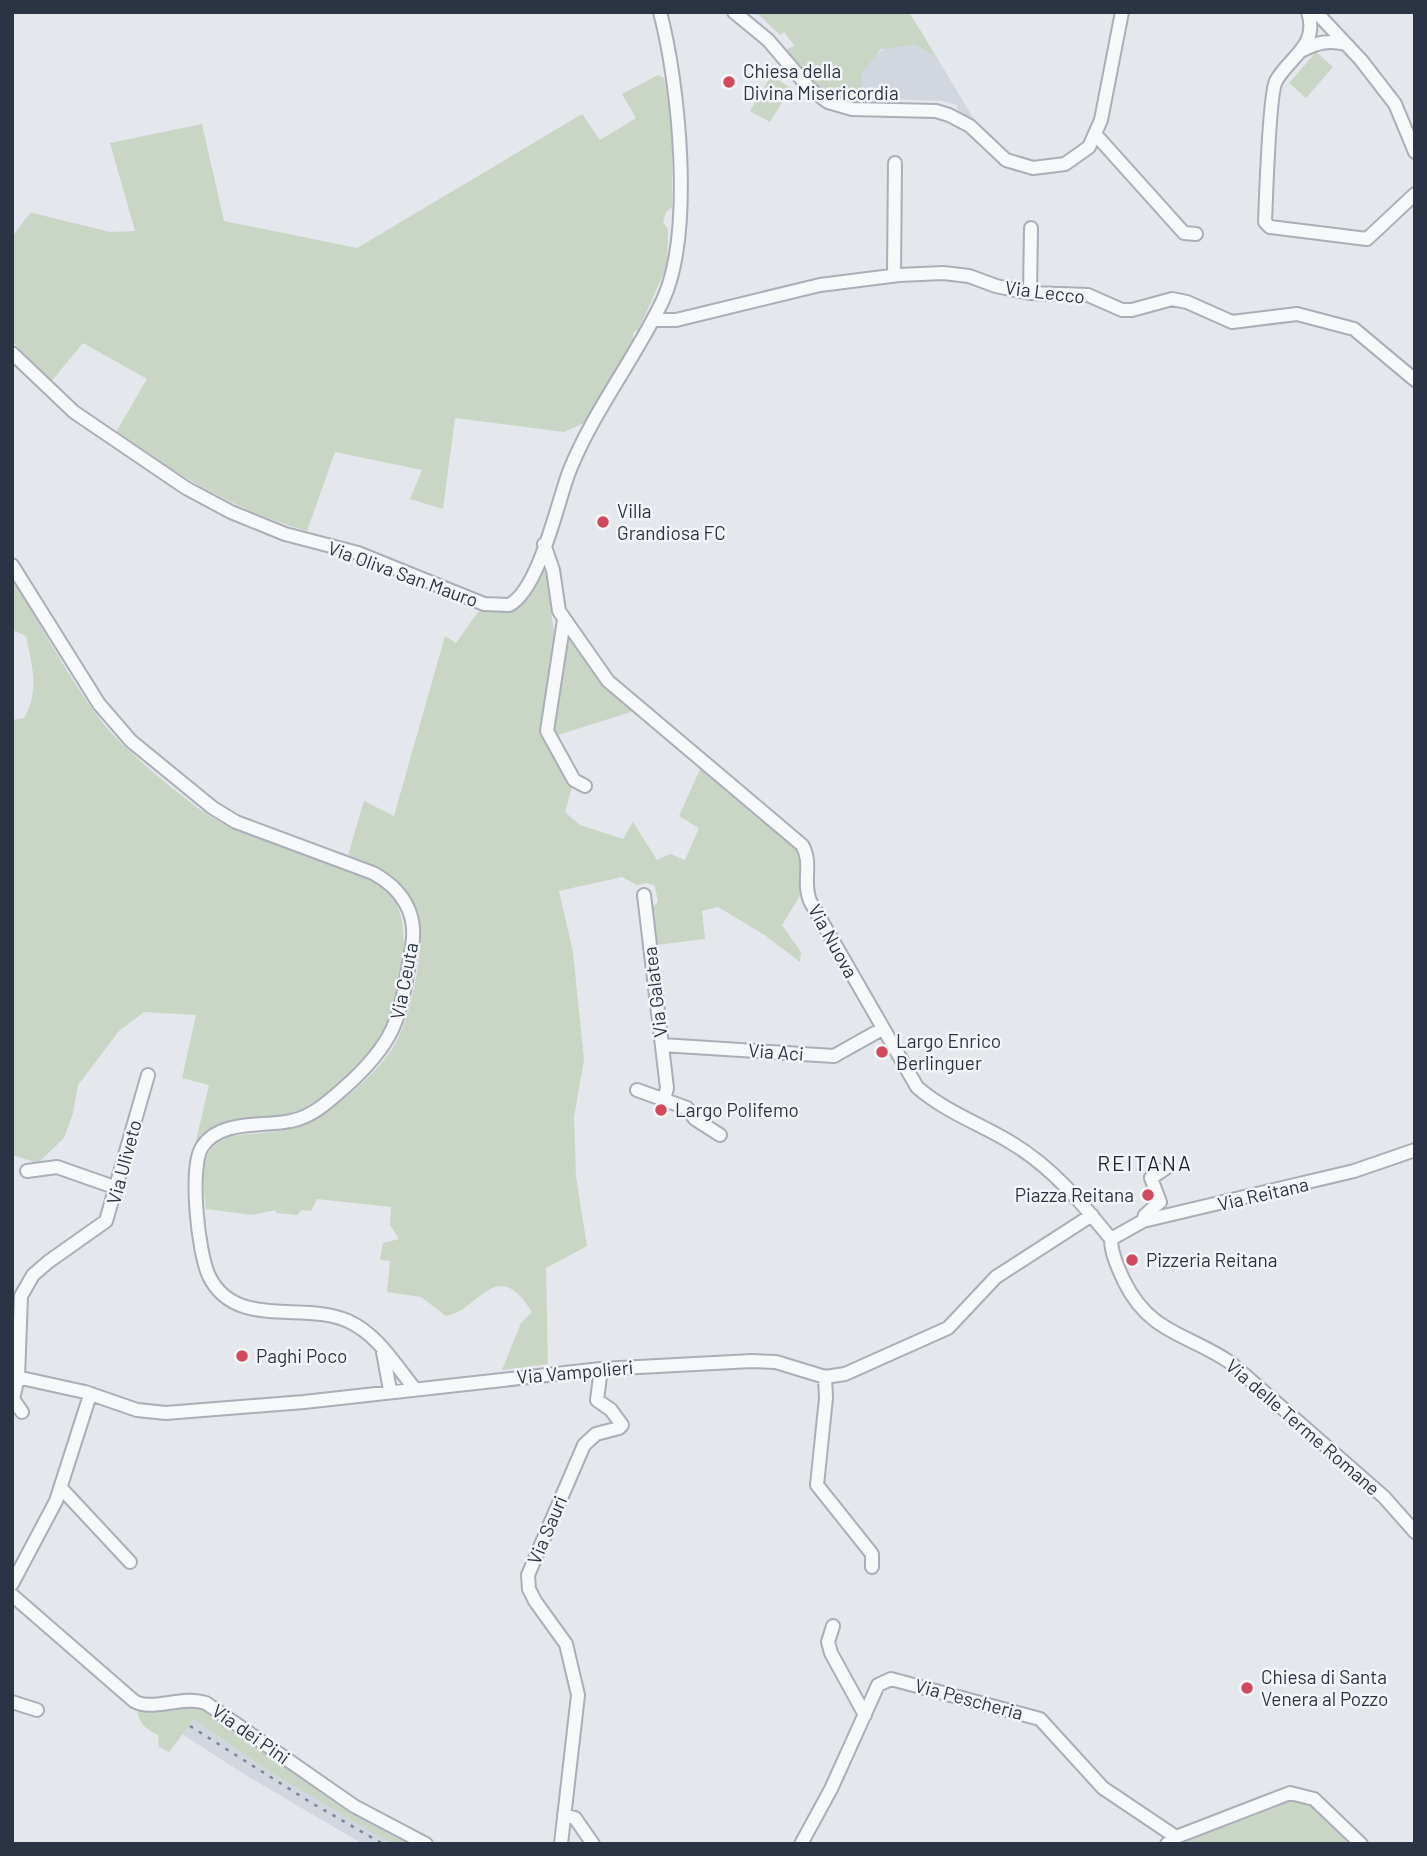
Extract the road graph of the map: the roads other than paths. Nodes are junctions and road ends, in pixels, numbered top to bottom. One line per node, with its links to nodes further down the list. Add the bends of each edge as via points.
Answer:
1 (660, 12): 18 (street, Via Oliva San Mauro, via 673,71 681,176 674,264)
2 (734, 12): 9 (street, via 768,40 818,96 839,106 949,115 970,126 1006,160 1033,168 1055,167 1075,159)
3 (1122, 12): 8 (street)
4 (1315, 13): 5 (street); 6 (street)
5 (1328, 24): 6 (street); 7 (street)
6 (1314, 40): 7 (street); 13 (street, via 1275,83 1265,222 1270,227 1367,239)
7 (1346, 44): 10 (street, via 1395,104)
8 (1101, 120): 9 (street); 11 (street)
9 (1096, 135): 11 (street)
10 (1415, 152)
11 (1113, 153): 15 (street, via 1184,233)
12 (895, 163): 16 (street)
13 (1415, 194)
14 (1031, 228): 17 (street)
15 (1196, 234)
16 (894, 275): 17 (street, Via Lecco, via 969,276); 19 (street, Via Lecco, via 820,285)
17 (1030, 293): 22 (street, Via Lecco, via 1076,293 1132,310 1180,300 1232,322 1297,314 1354,329)
18 (663, 300): 19 (street, via 679,315); 20 (street, Via Oliva San Mauro)
19 (689, 316): 20 (street, Via Lecco)
20 (653, 320): 23 (street, Via Oliva San Mauro, via 579,446)
21 (12, 353): 23 (street, Via Oliva San Mauro, via 61,402 168,476 273,530 358,553 467,598 502,607 522,595)
22 (1415, 380)
23 (544, 544): 25 (street, Via Nuova)
24 (12, 565): 42 (street, Via Ceuta, via 99,704 131,741 225,816 373,873 393,886 407,904 413,941 402,1005 380,1054 307,1116 216,1134 202,1147 195,1170 204,1265 223,1294 255,1310 336,1316 366,1331)
25 (564, 620): 26 (street, via 547,731 574,780); 28 (street, Via Nuova, via 608,681 802,845 808,860 806,892)
26 (585, 786)
27 (644, 895): 29 (street, Via Galatea)
28 (882, 1028): 29 (street, Via Aci, via 834,1056); 38 (street, Via Nuova, via 923,1092 1031,1156)
29 (662, 1045): 32 (street, Via Galatea)
30 (148, 1075): 37 (street, Via Uliveto)
31 (637, 1090): 32 (street)
32 (666, 1094): 33 (street)
33 (720, 1135)
34 (1415, 1150): 39 (street, Via Reitana, via 1354,1171)
35 (1166, 1168): 39 (street, via 1151,1178 1160,1202)
36 (27, 1171): 37 (street, via 57,1167)
37 (117, 1188): 41 (street, Via Uliveto, via 102,1226 48,1262)
38 (1092, 1214): 40 (street, Via Nuova); 45 (street, via 996,1277 948,1328 845,1374)
39 (1143, 1221): 40 (street, Via Reitana)
40 (1111, 1238): 51 (street, Via delle Terme Romane, via 1121,1274 1144,1314 1231,1363 1384,1497)
41 (17, 1292): 44 (street, Via Uliveto)
42 (382, 1349): 46 (street, Via Ceuta); 47 (street)
43 (601, 1369): 45 (street, Via Vampolieri, via 766,1361); 46 (street, Via Vampolieri); 60 (street, Via Sauri, via 597,1400 622,1424 596,1433 584,1446 527,1581 535,1601 566,1644 578,1695)
44 (15, 1377): 48 (street, Via Vampolieri); 49 (street, Via Uliveto, via 13,1399)
45 (825, 1377): 53 (street, via 817,1485 872,1554)
46 (414, 1388): 47 (street, Via Vampolieri)
47 (390, 1390): 48 (street, Via Vampolieri, via 166,1413 137,1410)
48 (90, 1395): 50 (street)
49 (22, 1412)
50 (61, 1488): 52 (street); 54 (street)
51 (1415, 1532)
52 (130, 1562)
53 (872, 1567)
54 (12, 1584)
55 (12, 1595): 62 (street, Via dei Pini, via 134,1701 147,1705 181,1699 206,1703 354,1806)
56 (833, 1626): 59 (street, via 828,1642 831,1653)
57 (12, 1702): 58 (street)
58 (37, 1710)
59 (865, 1715): 61 (street, Via Pescheria, via 878,1685 891,1679 1033,1716 1103,1788); 65 (street, Via Pescheria)
60 (564, 1815): 63 (street, Via Sauri); 64 (street, via 575,1818)
61 (1171, 1840): 66 (street, via 1290,1793 1314,1799)
62 (426, 1844)
63 (561, 1844)
64 (593, 1844)
65 (801, 1844)
66 (1361, 1844)

